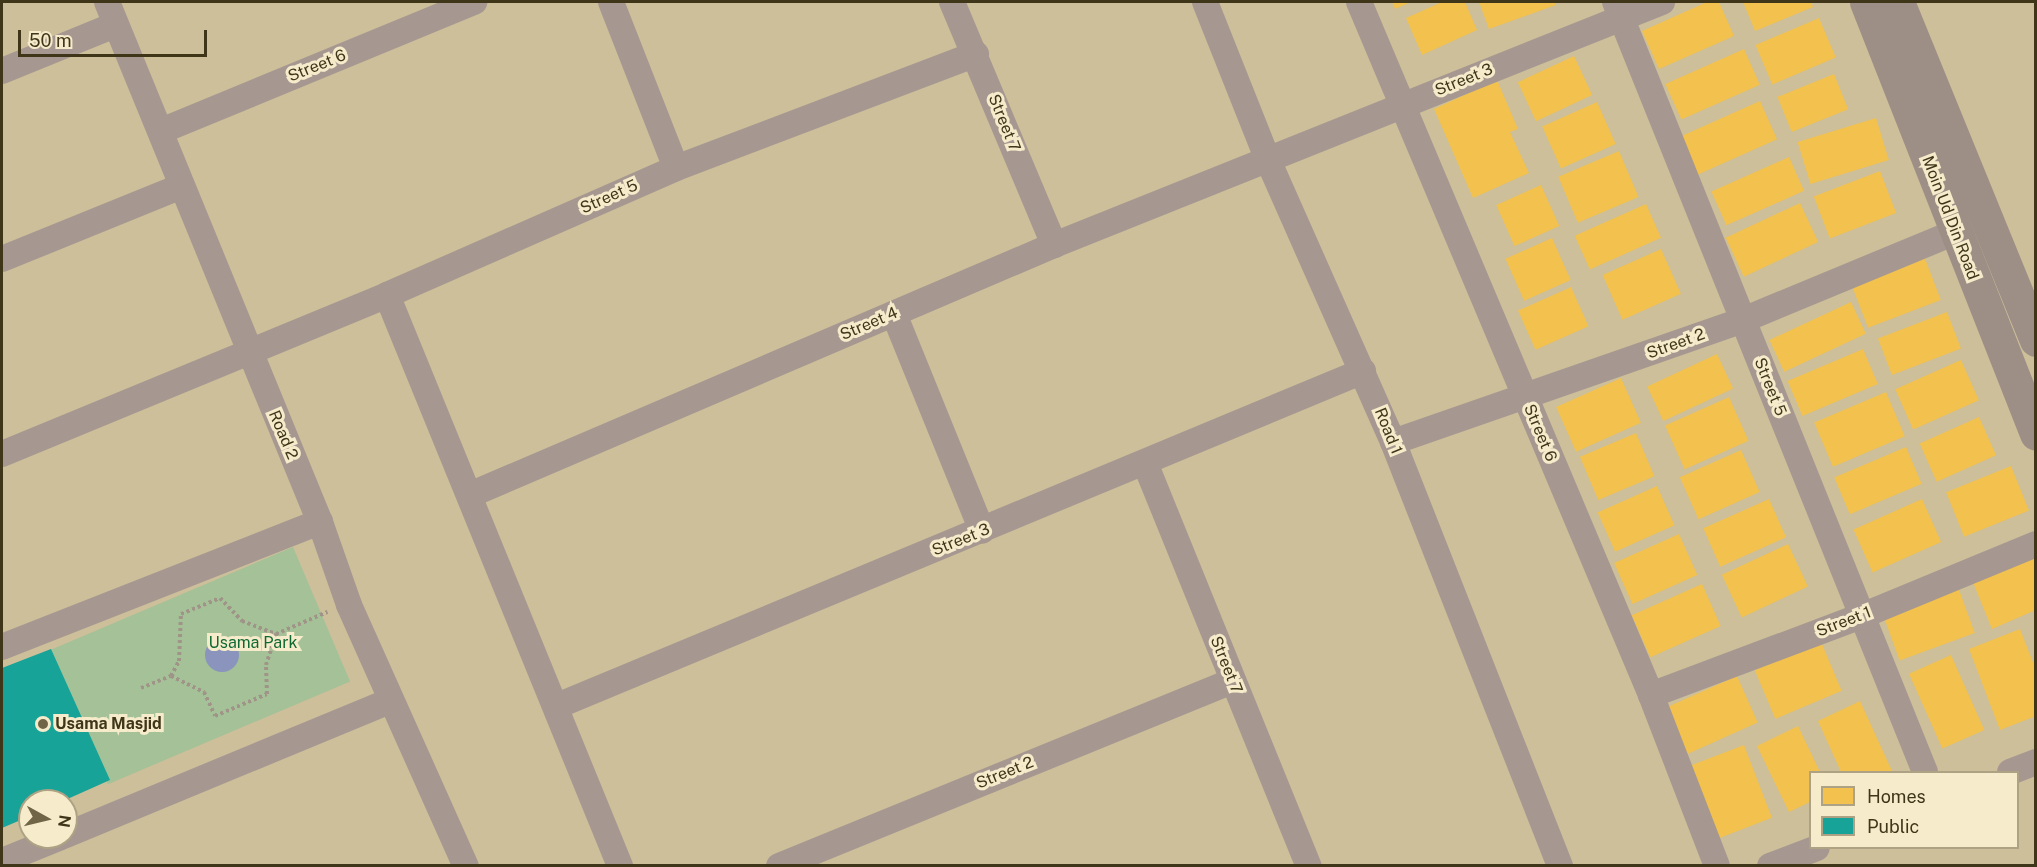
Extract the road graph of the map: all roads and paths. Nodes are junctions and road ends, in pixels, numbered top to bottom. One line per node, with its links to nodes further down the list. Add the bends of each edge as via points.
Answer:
1 (474, 2): 14 (street, Street 6)
2 (611, 2): 16 (street)
3 (952, 2): 11 (street, Street 7)
4 (1205, 2): 15 (street, Road 1)
5 (1359, 2): 13 (street, Street 6)
6 (1662, 2): 9 (street, Street 3)
7 (1866, 2): 18 (main road, Moin Ud Din Road)
8 (1898, 2): 24 (main road, Moin Ud Din Road)
9 (1618, 10): 13 (street, Street 3); 23 (street, Street 5)
10 (111, 13): 12 (street); 14 (street, Road 2)
11 (976, 54): 16 (street, Street 5); 19 (street, Street 7)
12 (2, 70)
13 (1402, 104): 15 (street, Street 3); 27 (street, Street 6)
14 (161, 131): 17 (street, Road 2)
15 (1268, 160): 19 (street, Street 4); 26 (street, Road 1)
16 (676, 168): 21 (street, Street 5)
17 (182, 186): 20 (street); 25 (street, Road 2)
18 (1955, 232): 23 (street, Street 2); 28 (main road, Moin Ud Din Road)
19 (1054, 245): 22 (street, Street 4)
20 (2, 259)
21 (387, 294): 25 (street, Street 5); 32 (street)
22 (894, 314): 32 (street, Street 4); 34 (street)
23 (1743, 320): 27 (street, Street 2); 36 (street, Street 5)
24 (2036, 340)
25 (248, 352): 30 (street, Street 5); 33 (street, Road 2)
26 (1363, 371): 29 (street, Road 1); 31 (street, Street 3)
27 (1525, 398): 29 (street, Street 2); 43 (street, Street 6)
28 (2036, 434)
29 (1393, 442): 57 (street, Road 1)
30 (2, 454)
31 (1145, 463): 34 (street, Street 3); 41 (street, Street 7)
32 (472, 494): 45 (street)
33 (320, 522): 39 (street); 44 (street, Road 2)
34 (982, 531): 45 (street, Street 3)
35 (2036, 544): 36 (street, Street 1)
36 (1864, 615): 43 (street, Street 1); 47 (street, Street 5)
37 (313, 618): 38 (path)
38 (276, 634): 40 (path, via 242,621 220,598 181,614 179,661); 40 (path, via 266,665 267,694 215,716 204,692)
39 (2, 647)
40 (171, 676): 42 (path)
41 (1232, 681): 55 (street, Street 2); 56 (street, Street 7)
42 (141, 688)
43 (1651, 695): 58 (street, Street 6)
44 (390, 701): 49 (street); 53 (street, Road 2)
45 (557, 706): 54 (street)
46 (2036, 762): 48 (street)
47 (1925, 771)
48 (2013, 771)
49 (78, 830)
50 (32, 849): 52 (street)
51 (1814, 849): 59 (street)
52 (2, 861)
53 (466, 866)
54 (620, 866)
55 (779, 866)
56 (1309, 866)
57 (1560, 866)
58 (1717, 866)
59 (1770, 866)

